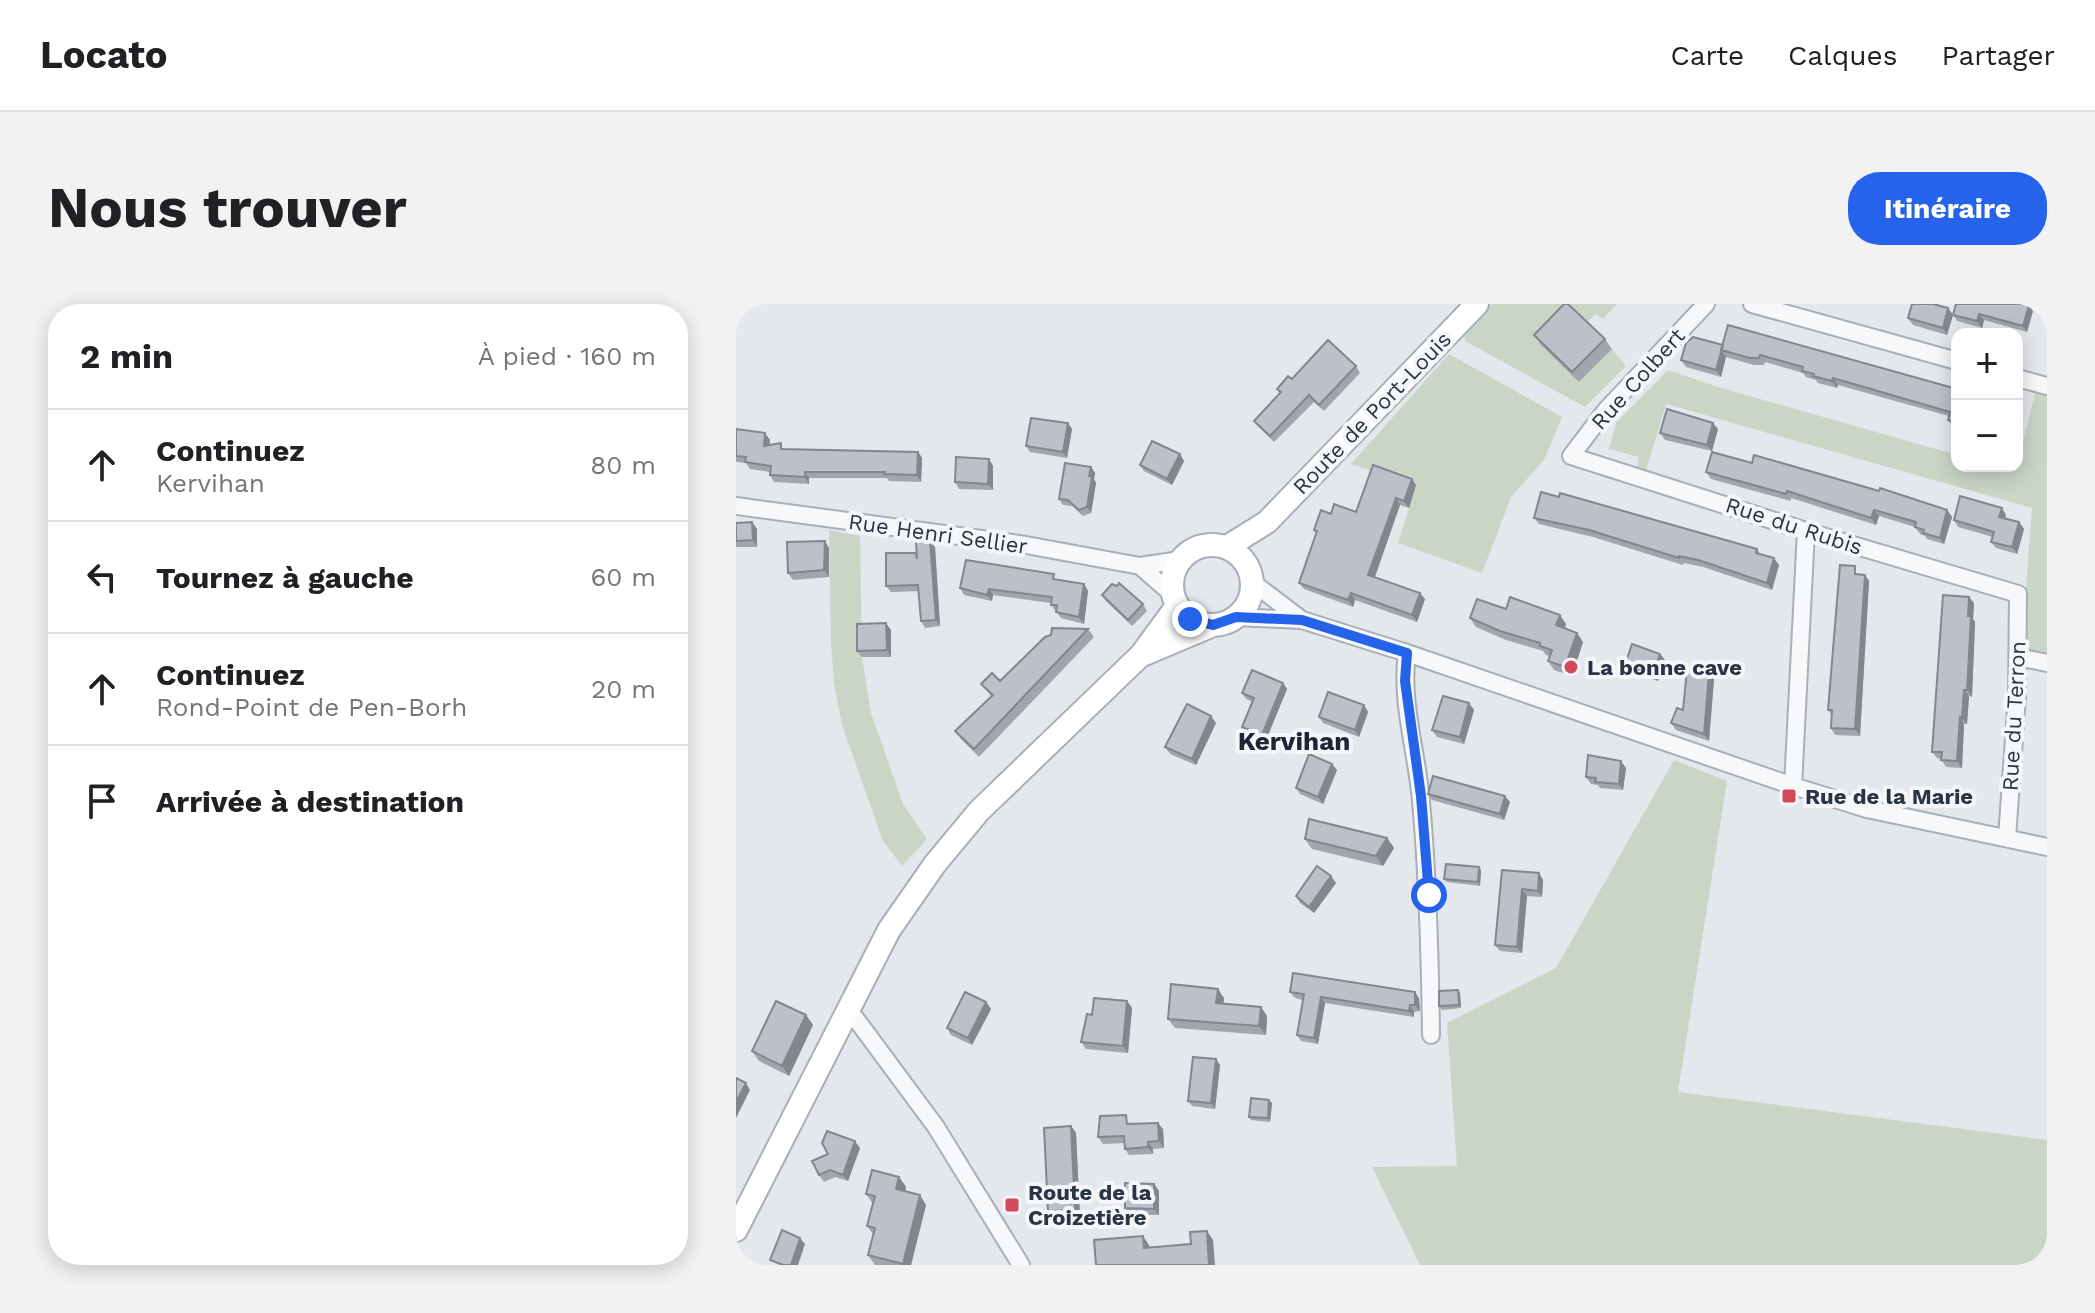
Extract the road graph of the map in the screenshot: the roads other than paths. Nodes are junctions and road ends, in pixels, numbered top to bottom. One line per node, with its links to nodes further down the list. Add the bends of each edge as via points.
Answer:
1 (1477, 304): 9 (main road, Route de Port-Louis)
2 (1706, 304): 7 (street, Rue Colbert, via 1606,410)
3 (1752, 304): 4 (street)
4 (1951, 359)
5 (2023, 380): 6 (street)
6 (2047, 386)
7 (1571, 456): 10 (street, Rue du Rubis)
8 (736, 506): 13 (street, Rue Henri Sellier, via 1026,545)
9 (1267, 522): 11 (main road); 14 (main road)
10 (1806, 531): 15 (street, Rue du Rubis); 24 (street)
11 (1227, 547): 12 (main road, via 1195,548); 14 (main road, via 1242,558)
12 (1180, 560): 13 (street, Rue Henri Sellier); 16 (main road, via 1172,577)
13 (1140, 566): 16 (street)
14 (1251, 577): 17 (main road, via 1248,603); 18 (street)
15 (2018, 594): 22 (street, Rue du Terron)
16 (1175, 600): 19 (main road, via 1190,619); 21 (main road)
17 (1236, 617): 18 (street); 19 (main road)
18 (1302, 620): 20 (street)
19 (1213, 625): 21 (main road)
20 (1407, 653): 24 (street); 28 (street, via 1405,681 1429,895)
21 (1141, 655): 27 (main road, via 979,811 944,853 889,930)
22 (2018, 657): 23 (street); 25 (street, Rue du Terron)
23 (2047, 663)
24 (1793, 786): 25 (street, via 1867,809)
25 (2007, 838): 26 (street)
26 (2047, 847)
27 (848, 1010): 29 (main road); 30 (street, via 936,1127)
28 (1431, 1035)
29 (736, 1230)
30 (1021, 1265)

